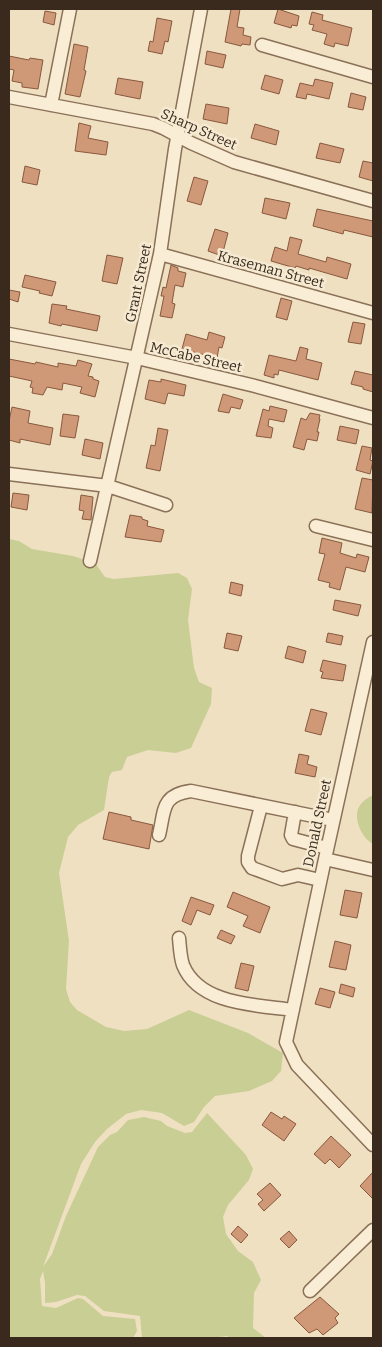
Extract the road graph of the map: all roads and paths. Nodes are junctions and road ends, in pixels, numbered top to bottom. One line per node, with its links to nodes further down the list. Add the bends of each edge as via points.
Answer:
1 (70, 9): 6 (street)
2 (201, 9): 7 (street, Grant Street)
3 (262, 45): 4 (street)
4 (373, 76)
5 (9, 97): 6 (street, Sharp Street)
6 (51, 105): 7 (street, Sharp Street, via 153,124)
7 (177, 135): 8 (street, Sharp Street, via 234,162); 9 (street, Grant Street)
8 (373, 201)
9 (160, 254): 10 (street, Kraseman Street); 12 (street, Grant Street)
10 (373, 313)
11 (9, 334): 12 (street, McCabe Street)
12 (137, 358): 13 (street, McCabe Street); 15 (street, Grant Street)
13 (373, 418)
14 (9, 474): 15 (street)
15 (108, 486): 16 (street); 19 (street, Grant Street)
16 (166, 505)
17 (316, 526): 18 (street)
18 (373, 540)
19 (90, 561)
20 (373, 642): 23 (street, Donald Street)
21 (261, 806): 22 (street); 24 (street, via 191,791 182,792 167,800); 27 (street, via 248,856 252,868 282,879 298,875)
22 (295, 812): 23 (street); 25 (street, via 293,839)
23 (334, 820): 25 (street, Donald Street)
24 (159, 835)
25 (326, 854): 26 (street); 27 (street, Donald Street)
26 (373, 870)
27 (320, 880): 29 (street, Donald Street)
28 (179, 938): 29 (street, via 183,965 207,990 230,1000)
29 (293, 1010): 30 (street, Donald Street, via 286,1042 290,1054)
30 (373, 1144)
31 (373, 1230): 32 (street)
32 (310, 1291)

